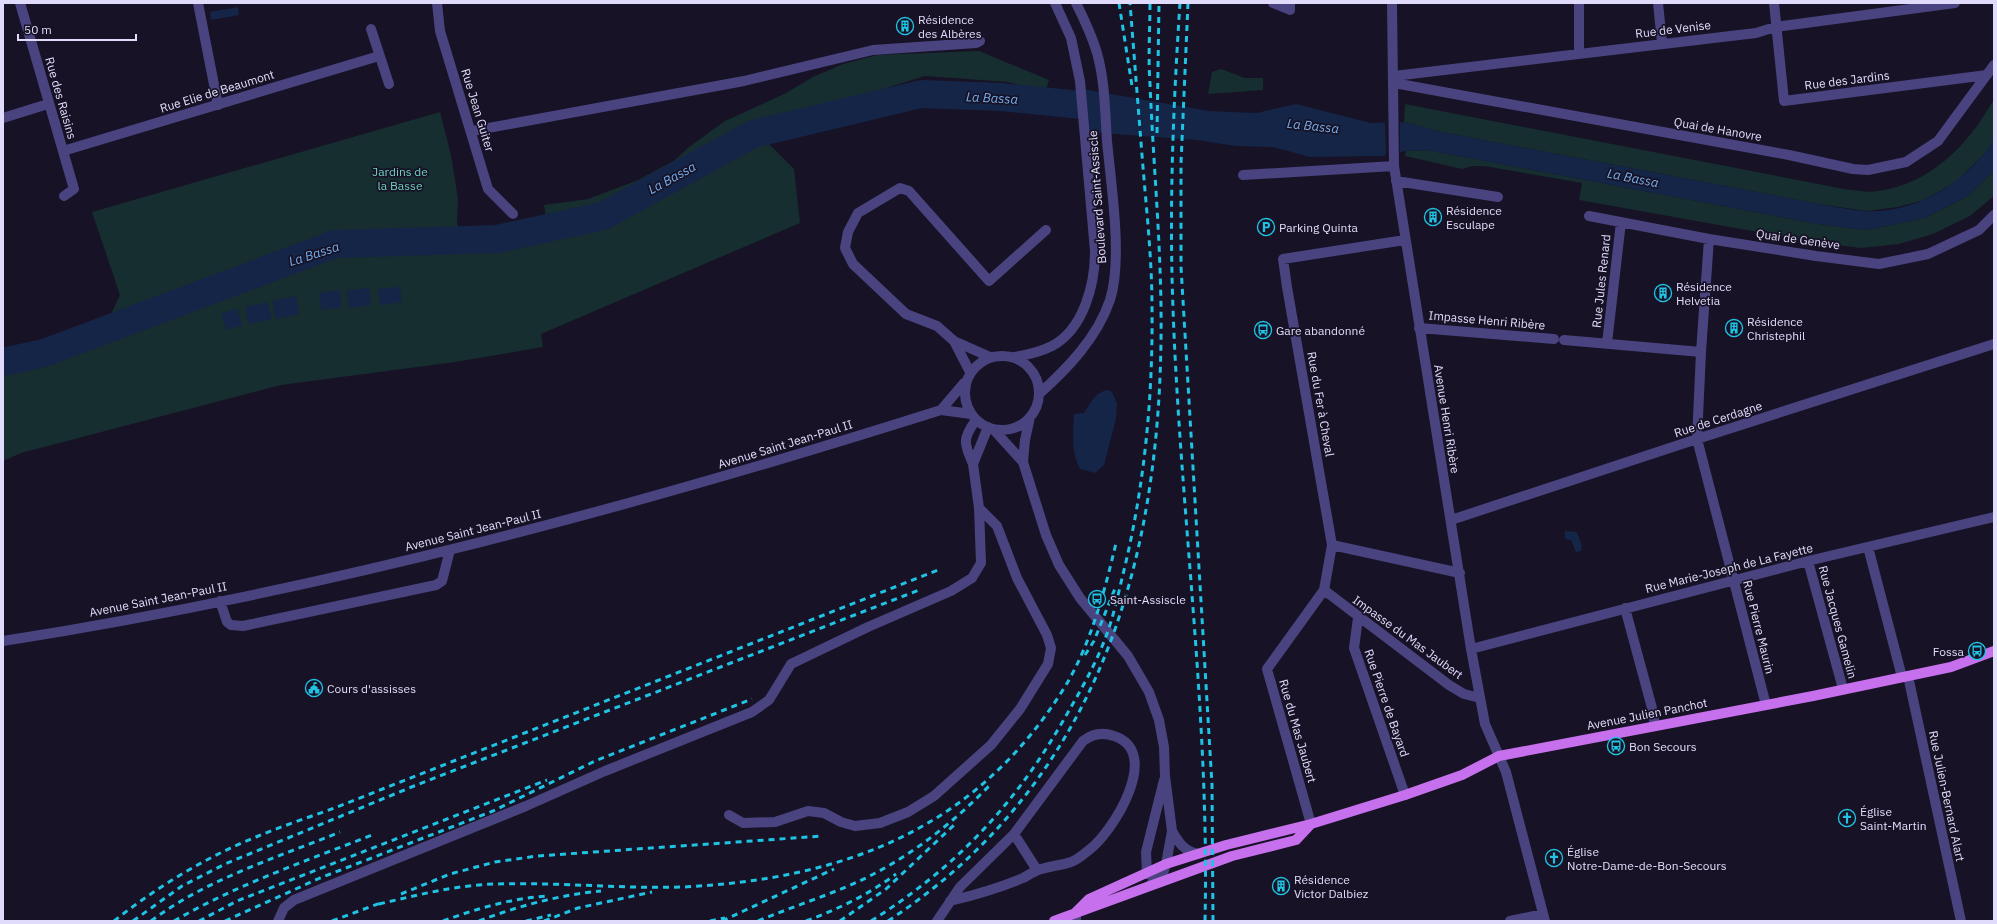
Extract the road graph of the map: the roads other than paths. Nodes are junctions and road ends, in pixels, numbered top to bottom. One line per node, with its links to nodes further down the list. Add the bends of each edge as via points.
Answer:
1 (20, 3): 23 (street, Rue des Raisins)
2 (198, 3): 24 (street)
3 (437, 3): 26 (street, Rue Jean Guiter, via 440,31)
4 (1055, 3): 47 (street, Boulevard Saint-Assiscle, via 1071,38 1080,81 1095,267 1088,297 1076,322 1064,337 1038,352)
5 (1076, 3): 49 (street, Boulevard Saint-Assiscle, via 1097,54 1102,82 1116,256 1114,280 1110,300 1094,332 1068,367)
6 (1273, 3): 7 (street, via 1290,10)
7 (1290, 3)
8 (1392, 3): 21 (street, Avenue Henri Ribère)
9 (1579, 3): 17 (street)
10 (1658, 3): 16 (street)
11 (1774, 3): 13 (street)
12 (1955, 3): 13 (street, Rue de Venise)
13 (1775, 27): 16 (street, Rue de Venise, via 1756,33); 20 (street, Rue des Jardins, via 1784,101)
14 (371, 29): 18 (street)
15 (980, 41): 26 (street, via 874,50 744,81)
16 (1662, 43): 17 (street, Rue de Venise)
17 (1579, 53): 21 (street, Rue de Venise)
18 (379, 56): 22 (street); 24 (street, Rue Elie de Beaumont)
19 (1994, 65): 20 (street, Quai de Hanovre)
20 (1986, 75): 21 (street, Quai de Hanovre, via 1938,141 1906,162 1868,170)
21 (1394, 80): 28 (street, Avenue Henri Ribère)
22 (389, 84)
23 (48, 104): 25 (street); 27 (street, Rue des Raisins)
24 (218, 105): 27 (street, Rue Elie de Beaumont)
25 (3, 118)
26 (472, 131): 33 (street, Rue Jean Guiter, via 488,189)
27 (63, 151): 31 (street, Rue des Raisins, via 74,189)
28 (1393, 162): 29 (street); 30 (street, Avenue Henri Ribère)
29 (1244, 174)
30 (1396, 181): 32 (street); 39 (street, Avenue Henri Ribère)
31 (64, 196)
32 (1498, 198)
33 (513, 214)
34 (1994, 215): 38 (street, Quai de Genève, via 1979,230 1928,254 1879,264)
35 (1589, 216): 36 (street, Quai de Genève)
36 (1621, 222): 38 (street, Quai de Genève); 43 (street, Rue Jules Renard)
37 (1046, 230): 42 (street, via 990,281 909,191 900,188 858,213 848,232 845,248 853,264 906,314 937,326)
38 (1709, 239): 45 (street, Rue Pierre Maurin)
39 (1405, 240): 40 (street, Avenue Henri Ribère); 60 (street, Rue du Fer à Cheval, via 1283,259)
40 (1419, 328): 41 (street, Impasse Henri Ribère); 59 (street, Avenue Henri Ribère)
41 (1559, 340): 43 (street, Rue Jules Renard)
42 (954, 341): 46 (street); 48 (street)
43 (1607, 344): 45 (street, Rue Jules Renard)
44 (1994, 344): 54 (street, Rue de Cerdagne)
45 (1700, 352): 54 (street, Rue Pierre Maurin)
46 (990, 357): 47 (street); 48 (street, via 978,363)
47 (1014, 357): 49 (street, via 1032,371 1038,382)
48 (968, 376): 50 (street); 52 (street, via 964,392 966,404)
49 (1039, 394): 51 (street, via 1037,406)
50 (941, 410): 52 (street, Avenue Saint Jean-Paul II); 62 (street, Avenue Saint Jean-Paul II, via 588,516)
51 (1030, 416): 53 (street, via 1014,428); 55 (street)
52 (973, 417): 53 (street); 56 (street, via 966,434 966,447)
53 (991, 428): 55 (street); 56 (street)
54 (1697, 439): 59 (street, Rue de Cerdagne); 65 (street, Rue Pierre Maurin)
55 (1023, 462): 79 (street, via 1046,535 1059,565 1080,598 1128,656 1149,692 1159,720 1164,747)
56 (973, 464): 57 (street)
57 (979, 508): 81 (street, via 997,526 1017,578 1047,635 1051,648 1048,664 1020,709 991,745 934,796 908,812 880,823 855,826 824,813 808,811 769,822 743,823); 95 (street, via 981,563 972,578 951,591 791,664 769,700 752,712 294,900 284,908)
58 (1994, 517): 61 (street, Rue Marie-Joseph de La Fayette)
59 (1451, 520): 64 (street, Avenue Henri Ribère)
60 (1332, 545): 64 (street); 66 (street)
61 (1868, 547): 63 (street, Rue Marie-Joseph de La Fayette); 73 (street, Rue Julien-Bernard Alart)
62 (450, 550): 67 (street, Avenue Saint Jean-Paul II); 67 (street, via 442,581 436,586 243,626 227,622)
63 (1808, 561): 65 (street, Rue Marie-Joseph de La Fayette); 74 (street, Rue Jacques Gamelin)
64 (1460, 573): 71 (street, Avenue Henri Ribère)
65 (1734, 581): 68 (street, Rue Marie-Joseph de La Fayette); 76 (street, Rue Pierre Maurin)
66 (1324, 590): 69 (street, Impasse du Mas Jaubert); 82 (street, Rue du Mas Jaubert, via 1267,669)
67 (220, 601): 70 (street, Avenue Saint Jean-Paul II)
68 (1625, 608): 71 (street, Rue Marie-Joseph de La Fayette); 77 (street)
69 (1358, 618): 75 (street, Impasse du Mas Jaubert, via 1449,685 1464,694); 80 (street, Rue Pierre de Bayard, via 1354,648)
70 (3, 641)
71 (1471, 649): 75 (street, Avenue Henri Ribère)
72 (1994, 651): 73 (main road, Avenue Julien Panchot, via 1951,667)
73 (1905, 676): 74 (main road, Avenue Julien Panchot); 99 (street, Rue Julien-Bernard Alart)
74 (1843, 689): 76 (main road, Avenue Julien Panchot)
75 (1480, 698): 78 (street, Avenue Henri Ribère, via 1485,724)
76 (1766, 705): 77 (main road, Avenue Julien Panchot)
77 (1655, 726): 78 (main road, Avenue Julien Panchot)
78 (1499, 756): 80 (main road, Avenue Julien Panchot, via 1462,776); 94 (street, Avenue Henri Ribère, via 1506,772)
79 (1165, 776): 83 (street); 89 (street, via 1146,852)
80 (1405, 795): 82 (main road, Avenue Julien Panchot)
81 (729, 815)
82 (1311, 824): 85 (main road, Avenue Julien Panchot); 88 (main road, Avenue Julien Panchot, via 1296,840 1232,856)
83 (1172, 831): 85 (street, via 1179,844 1187,851); 86 (street)
84 (1014, 834): 87 (street); 87 (street, via 1090,735 1110,734 1125,742 1135,760 1129,793 1120,815 1105,835 1073,861); 92 (street, via 960,887)
85 (1198, 854): 86 (main road, Avenue Julien Panchot)
86 (1166, 864): 89 (main road, Avenue Julien Panchot); 90 (street)
87 (1037, 870): 92 (street, via 1024,878)
88 (1191, 872): 90 (street, Avenue Julien Panchot); 91 (main road, Avenue Julien Panchot)
89 (1147, 874): 90 (street, Avenue Julien Panchot); 93 (main road, Avenue Julien Panchot, via 1090,899)
90 (1162, 876): 91 (street, Avenue Julien Panchot)
91 (1141, 890): 93 (main road, Avenue Julien Panchot)
92 (950, 901): 96 (street)
93 (1076, 917): 97 (main road, Avenue Julien Panchot)
94 (1544, 918): 98 (street)
95 (278, 921)
96 (937, 921)
97 (1054, 921)
98 (1512, 921)
99 (1961, 921)

